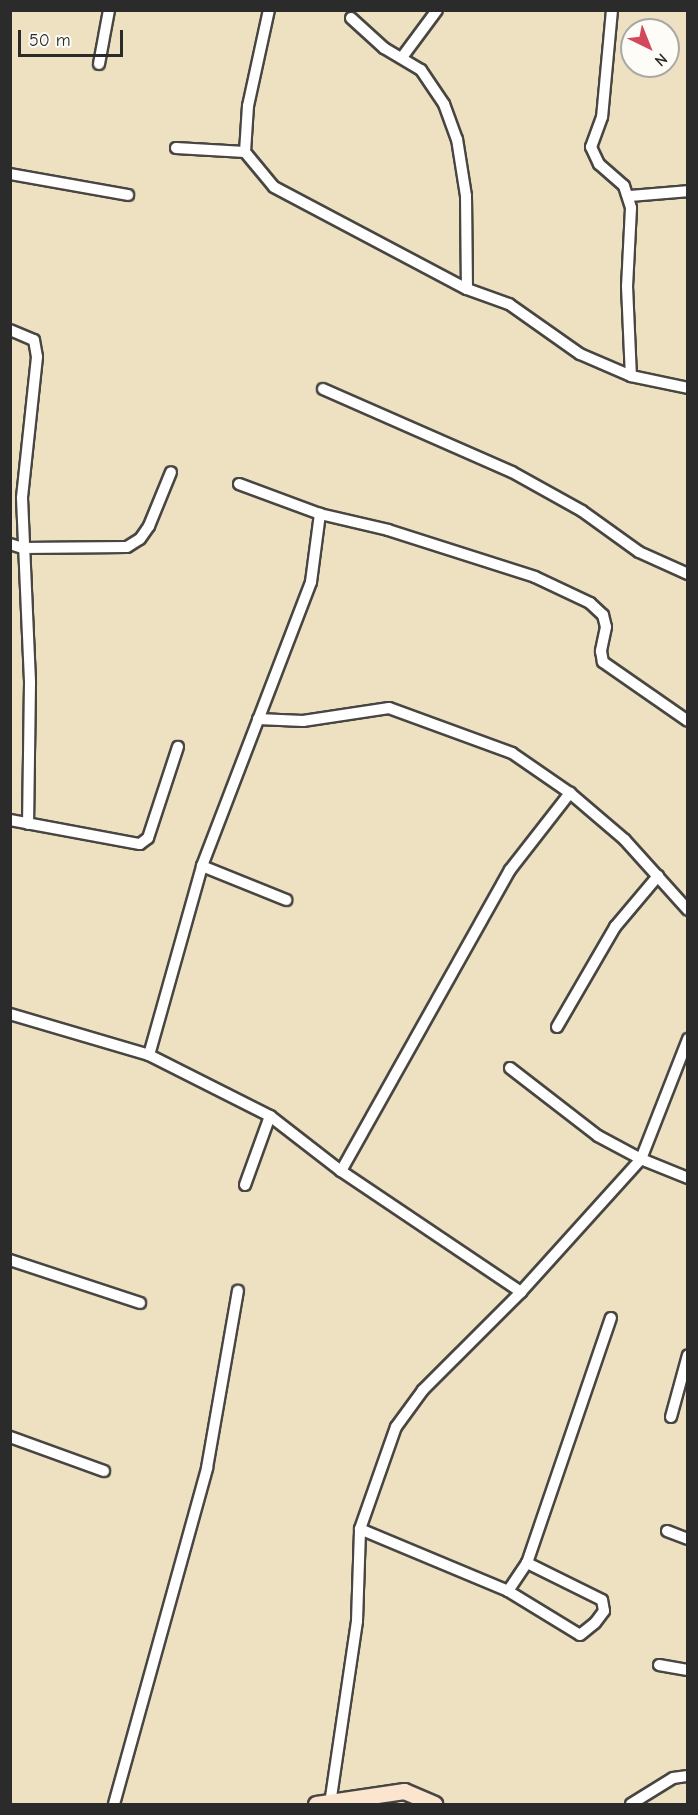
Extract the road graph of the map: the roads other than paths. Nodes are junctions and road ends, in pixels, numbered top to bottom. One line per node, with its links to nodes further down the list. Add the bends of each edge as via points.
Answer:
1 (109, 10): 7 (street)
2 (269, 10): 9 (street, via 248,106)
3 (437, 10): 6 (street)
4 (612, 10): 13 (street, via 602,117 591,147 598,164 624,186)
5 (351, 18): 6 (street, via 384,48)
6 (403, 56): 14 (street, via 421,70 444,104 457,139 466,196)
7 (99, 64)
8 (176, 148): 9 (street)
9 (244, 152): 14 (street, via 273,187)
10 (10, 174): 12 (street)
11 (687, 191): 13 (street)
12 (128, 195)
13 (629, 196): 16 (street)
14 (466, 289): 16 (street, via 509,304 580,354)
15 (10, 330): 23 (street, via 34,340 37,357 22,498)
16 (631, 376): 17 (street)
17 (687, 388)
18 (323, 389): 24 (street, via 512,472 582,511 639,552)
19 (171, 472): 23 (street, via 149,526 140,539 127,546)
20 (239, 484): 21 (street)
21 (320, 514): 25 (street, via 311,582); 26 (street, via 388,530 535,577 590,603 603,615 606,627 603,662)
22 (10, 544): 23 (street)
23 (22, 548): 30 (street, via 30,683)
24 (687, 574)
25 (258, 719): 28 (street, via 303,721 389,708 512,753); 31 (street)
26 (687, 721)
27 (178, 747): 30 (street, via 148,838 140,844)
28 (570, 793): 32 (street, via 625,840); 42 (street, via 510,870)
29 (10, 820): 30 (street)
30 (28, 824)
31 (202, 866): 33 (street); 38 (street)
32 (658, 876): 34 (street); 36 (street, via 615,927)
33 (286, 900)
34 (687, 910)
35 (10, 1014): 38 (street)
36 (557, 1027)
37 (687, 1039): 41 (street)
38 (149, 1055): 40 (street)
39 (510, 1068): 41 (street, via 598,1136)
40 (270, 1116): 42 (street); 44 (street)
41 (641, 1159): 43 (street); 47 (street)
42 (341, 1171): 47 (street)
43 (687, 1178)
44 (245, 1185)
45 (10, 1260): 48 (street)
46 (238, 1292): 63 (street, via 207,1468 128,1742)
47 (521, 1292): 54 (street, via 423,1390 396,1427)
48 (140, 1303)
49 (611, 1318): 57 (street)
50 (687, 1358): 51 (street)
51 (671, 1417)
52 (10, 1437): 53 (street)
53 (104, 1471)
54 (360, 1529): 58 (street); 62 (street, via 357,1621)
55 (667, 1531): 56 (street)
56 (687, 1539)
57 (527, 1563): 58 (street); 58 (street, via 594,1594 602,1600 604,1611 580,1635)
58 (508, 1591)
59 (659, 1665): 60 (street)
60 (687, 1670)
61 (687, 1776): 65 (street, via 673,1778)
62 (325, 1803): 64 (street, via 404,1791)
63 (114, 1804)
64 (434, 1804)
65 (631, 1804)

